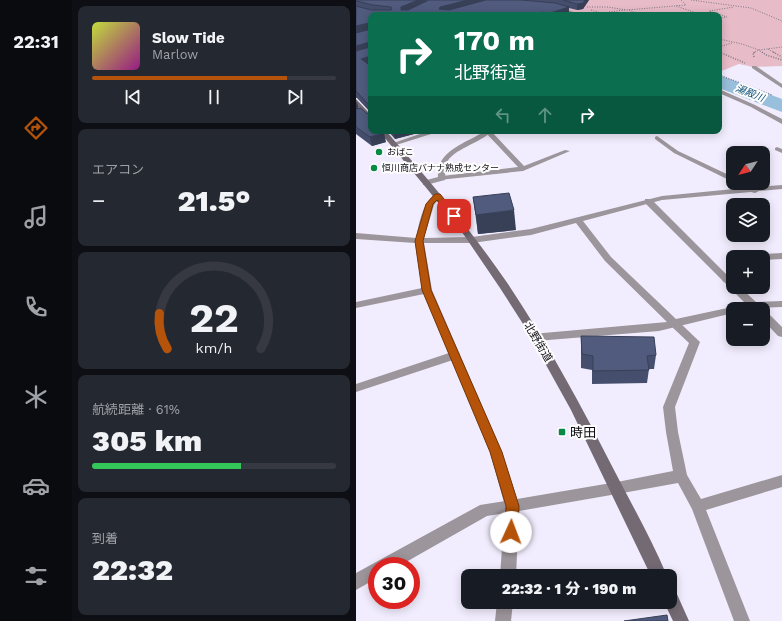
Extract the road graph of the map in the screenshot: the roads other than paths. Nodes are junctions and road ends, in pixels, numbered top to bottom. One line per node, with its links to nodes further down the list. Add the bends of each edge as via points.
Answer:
1 (550, 7): 2 (street)
2 (573, 12)
3 (754, 68): 4 (street)
4 (782, 86)
5 (722, 92): 10 (street)
6 (356, 101): 7 (main road)
7 (365, 112): 8 (street); 9 (main road)
8 (356, 115)
9 (368, 116)
10 (779, 118)
11 (385, 134): 16 (main road, 北野街道)
12 (428, 134): 16 (street)
13 (484, 134): 20 (street, via 448,155 441,173)
14 (492, 134): 18 (street)
15 (657, 138): 19 (street, via 676,152)
16 (393, 144): 21 (main road, 北野街道)
17 (567, 150): 18 (street)
18 (523, 169): 20 (street)
19 (726, 177)
20 (442, 178): 21 (street)
21 (426, 183): 24 (main road, 北野街道)
22 (782, 187): 23 (street)
23 (756, 191): 25 (street)
24 (438, 196): 28 (main road, 北野街道); 29 (street, via 430,204)
25 (648, 200): 26 (street); 32 (street)
26 (579, 221): 28 (street, via 531,232); 41 (street, via 608,259)
27 (356, 236): 29 (street)
28 (472, 240): 29 (street); 43 (main road, 北野街道)
29 (419, 241): 33 (street)
30 (782, 256): 31 (street)
31 (770, 257)
32 (726, 276)
33 (427, 290): 37 (street); 44 (street)
34 (744, 294): 35 (street)
35 (751, 302)
36 (782, 304): 38 (street)
37 (356, 305)
38 (770, 305)
39 (726, 312): 41 (street)
40 (770, 321): 42 (street)
41 (675, 324): 43 (street); 46 (street, via 695,342 669,407)
42 (782, 333)
43 (536, 338): 48 (main road, 北野街道)
44 (456, 355): 45 (street); 49 (street, via 496,452)
45 (356, 388)
46 (681, 476): 48 (street); 50 (street)
47 (782, 481): 50 (street)
48 (617, 488): 49 (street); 53 (main road, 北野街道)
49 (512, 506): 51 (street, via 485,510); 52 (street)
50 (698, 506): 60 (street)
51 (400, 557)
52 (508, 569)
53 (656, 569)
54 (368, 575): 55 (street)
55 (356, 582)
56 (504, 609): 58 (street)
57 (675, 609): 59 (main road)
58 (503, 621)
59 (681, 621)
60 (742, 621)

